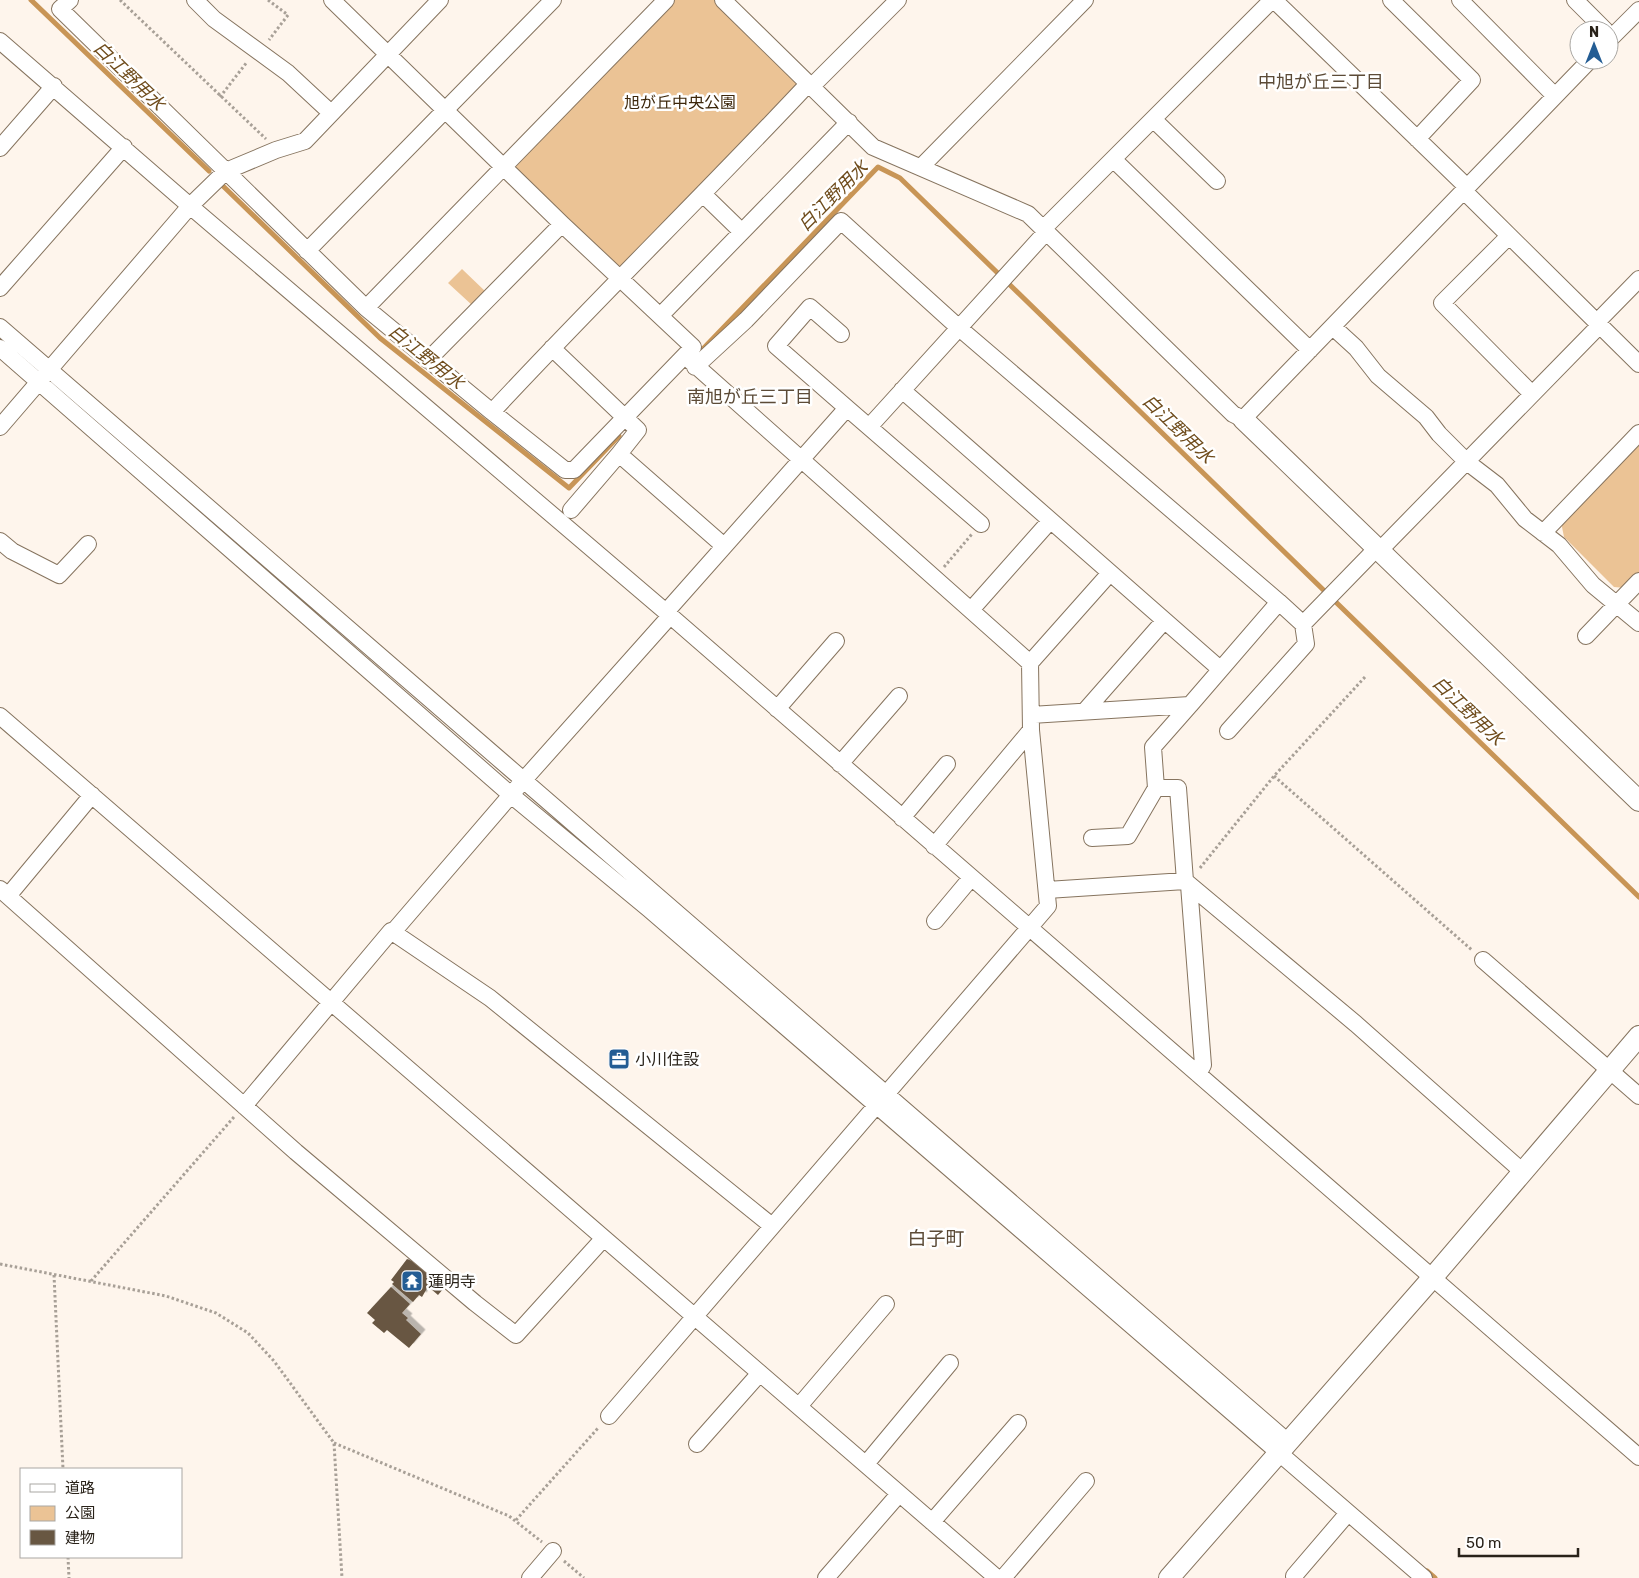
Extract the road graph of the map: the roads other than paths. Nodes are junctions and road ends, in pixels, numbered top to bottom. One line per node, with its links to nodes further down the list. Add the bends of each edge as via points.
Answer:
1 (70, 0): 33 (street, via 60,9)
2 (195, 0): 24 (street, via 214,19 288,73)
3 (332, 0): 18 (street)
4 (440, 0): 18 (street)
5 (553, 0): 23 (street)
6 (666, 0): 31 (street)
7 (723, 0): 20 (street)
8 (898, 0): 20 (street)
9 (1085, 0): 32 (street)
10 (1273, 0): 25 (street); 27 (street)
11 (1391, 0): 27 (street, via 1472,80)
12 (1460, 0): 22 (street)
13 (1575, 0): 15 (street)
14 (1639, 10): 16 (street)
15 (1594, 20)
16 (1619, 27)
17 (0, 41): 21 (street)
18 (388, 54): 23 (street); 24 (street)
19 (1580, 70): 22 (street)
20 (811, 85): 26 (street); 36 (street)
21 (54, 86): 28 (street); 29 (street)
22 (1555, 96): 35 (street)
23 (446, 110): 31 (street); 42 (street)
24 (331, 113): 33 (street, via 305,141)
25 (1153, 119): 30 (street); 34 (street)
26 (849, 122): 32 (street, via 873,146); 40 (street)
27 (1417, 139): 35 (street)
28 (124, 147): 37 (street); 45 (street)
29 (0, 148)
30 (1113, 159): 39 (street); 55 (street)
31 (504, 166): 38 (street); 46 (street)
32 (921, 167): 39 (street, via 1028,214)
33 (226, 171): 37 (street); 42 (street)
34 (1217, 181)
35 (1466, 189): 41 (street); 51 (street)
36 (704, 195): 40 (street); 43 (street)
37 (190, 206): 59 (street); 85 (street)
38 (562, 224): 43 (street); 56 (street)
39 (1045, 230): 50 (street); 65 (street, via 1233,414)
40 (742, 232): 47 (street)
41 (1509, 236): 48 (street); 61 (street, via 1442,303)
42 (307, 251): 46 (street)
43 (619, 278): 47 (street); 54 (street)
44 (1639, 279): 48 (street)
45 (0, 288)
46 (366, 308): 56 (street)
47 (661, 316): 57 (street, via 693,347)
48 (1598, 324): 58 (street); 61 (street)
49 (0, 327): 59 (street)
50 (958, 327): 57 (street, via 841,221 746,320); 60 (street); 82 (street)
51 (1333, 327): 55 (street); 71 (street, via 1356,348 1378,376 1426,417)
52 (841, 334): 62 (street, via 810,307 776,346)
53 (0, 348): 59 (street)
54 (552, 348): 63 (street); 64 (street)
55 (1310, 350): 65 (street)
56 (428, 360): 63 (street)
57 (690, 362): 64 (street); 70 (street)
58 (1639, 364)
59 (45, 376): 66 (street); 102 (street)
60 (902, 390): 67 (street); 73 (street)
61 (1532, 394): 71 (street)
62 (847, 408): 67 (street); 70 (street)
63 (492, 412): 64 (street, via 565,470 574,470)
64 (623, 417): 69 (street, via 638,430)
65 (1244, 419): 79 (street)
66 (0, 427)
67 (869, 427): 74 (street)
68 (1639, 433): 75 (street)
69 (619, 454): 72 (street); 78 (street)
70 (801, 460): 78 (street); 84 (street)
71 (1467, 462): 75 (street, via 1497,485 1525,519); 79 (street)
72 (571, 510)
73 (1050, 521): 80 (street); 84 (street)
74 (981, 524)
75 (1543, 533): 83 (street, via 1559,545 1593,585)
76 (0, 541): 77 (street, via 12,552 59,576)
77 (88, 544)
78 (724, 546): 85 (street)
79 (1378, 549): 88 (street); 105 (street)
80 (1110, 573): 86 (street); 91 (street)
81 (1639, 581): 83 (street)
82 (1278, 602): 88 (street); 92 (street)
83 (1616, 605): 87 (street); 89 (street)
84 (971, 610): 91 (street)
85 (668, 614): 95 (street); 102 (street)
86 (1164, 621): 92 (street); 96 (street)
87 (1639, 623)
88 (1303, 624): 99 (street, via 1306,644)
89 (1586, 636)
90 (836, 641): 95 (street)
91 (1030, 663): 98 (street)
92 (1220, 669): 94 (street)
93 (899, 696): 100 (street)
94 (1190, 705): 96 (street); 103 (street, via 1152,747)
95 (777, 709): 100 (street)
96 (1084, 712): 98 (street)
97 (0, 716): 104 (street)
98 (1032, 722): 108 (street); 111 (street)
99 (1228, 731)
100 (840, 764): 106 (street)
101 (947, 764): 106 (street)
102 (517, 787): 115 (street); 121 (street); 124 (street, via 649,909)
103 (1156, 788): 107 (street, via 1128,836); 110 (street, via 1178,788)
104 (92, 795): 112 (street); 117 (street)
105 (1639, 801)
106 (902, 818): 108 (street)
107 (1092, 838)
108 (934, 846): 109 (street)
109 (971, 878): 113 (street); 114 (street)
110 (1187, 883): 111 (street); 120 (street, via 1203,1065); 125 (street, via 1356,1024)
111 (1047, 890): 114 (street, via 1048,906)
112 (4, 893): 123 (street)
113 (935, 921)
114 (1030, 929): 120 (street); 121 (street)
115 (393, 932): 117 (street); 126 (street, via 490,998)
116 (1483, 960): 119 (street)
117 (330, 1002): 123 (street); 127 (street)
118 (1639, 1036): 119 (street)
119 (1609, 1070): 122 (street); 125 (street)
120 (1198, 1074): 128 (street)
121 (888, 1094): 124 (street); 137 (street)
122 (1639, 1096)
123 (244, 1106): 127 (street, via 516,1335)
124 (877, 1107): 126 (street); 137 (street)
125 (1523, 1172): 128 (street)
126 (772, 1226): 130 (street)
127 (603, 1239): 130 (street)
128 (1433, 1277): 137 (street); 138 (street)
129 (886, 1304): 133 (street)
130 (694, 1316): 132 (street); 134 (street)
131 (950, 1363): 139 (street)
132 (760, 1373): 133 (street); 136 (street)
133 (800, 1406): 139 (street)
134 (609, 1416)
135 (1018, 1423): 143 (street)
136 (697, 1444)
137 (1282, 1449): 142 (street); 150 (street)
138 (1639, 1457)
139 (866, 1464): 141 (street)
140 (1086, 1481): 149 (street)
141 (898, 1494): 143 (street); 147 (street)
142 (1348, 1513): 145 (street); 151 (street)
143 (932, 1522): 148 (street)
144 (553, 1551): 146 (street)
145 (1294, 1576)
146 (530, 1578)
147 (826, 1578)
148 (997, 1578)
149 (1003, 1578)
150 (1169, 1578)
151 (1424, 1578)

